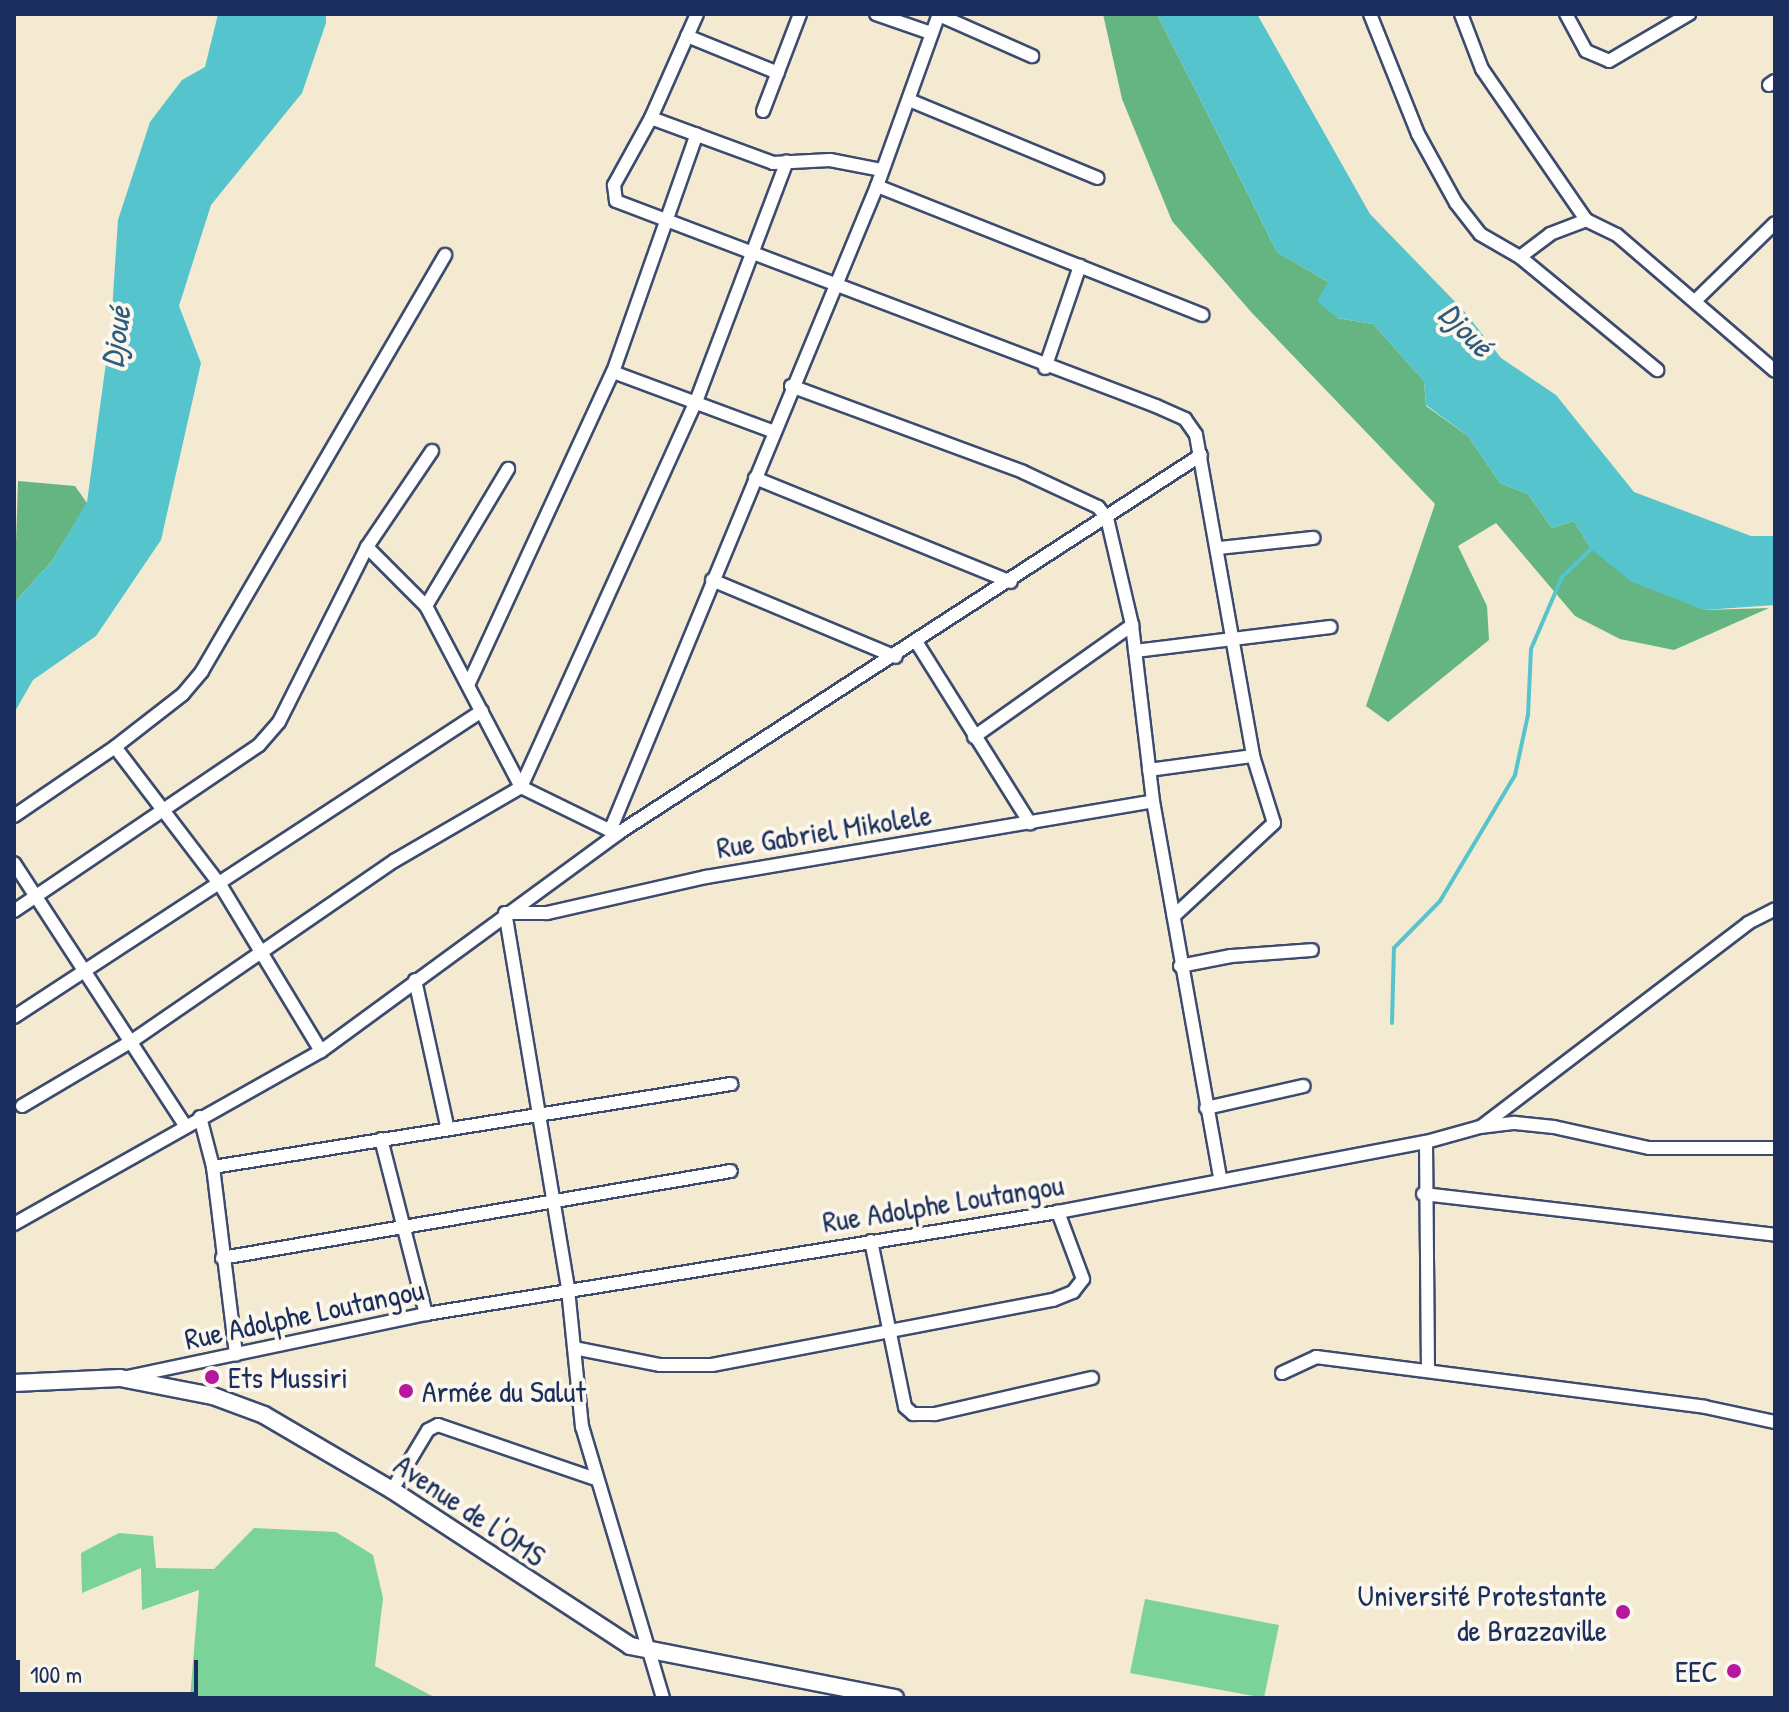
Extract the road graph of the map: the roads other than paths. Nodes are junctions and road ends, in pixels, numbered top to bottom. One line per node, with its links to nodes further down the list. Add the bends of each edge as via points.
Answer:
1 (697, 14): 10 (street)
2 (800, 14): 12 (street)
3 (876, 14): 9 (street)
4 (1370, 14): 26 (street, via 1418,134 1456,203 1480,234)
5 (1461, 14): 22 (street, via 1482,69)
6 (1566, 14): 7 (street, via 1586,51 1609,61)
7 (1689, 14)
8 (939, 15): 9 (street); 11 (street)
9 (931, 33): 13 (street)
10 (687, 36): 12 (street); 15 (street)
11 (1032, 56)
12 (778, 73): 14 (street)
13 (909, 100): 18 (street); 19 (street)
14 (763, 111)
15 (651, 118): 16 (street); 21 (street, via 612,195 622,205)
16 (697, 134): 17 (street, via 759,160); 21 (street)
17 (787, 161): 18 (street, via 830,160); 24 (street)
18 (882, 170): 20 (street)
19 (1097, 178)
20 (877, 186): 27 (street); 28 (street)
21 (666, 219): 24 (street); 34 (street)
22 (1586, 220): 26 (street, via 1550,234); 29 (street, via 1617,235)
23 (1775, 223): 29 (street)
24 (752, 250): 28 (street); 36 (street)
25 (445, 255): 58 (street, via 202,671 183,694)
26 (1520, 257): 33 (street)
27 (1080, 266): 30 (street); 32 (street)
28 (835, 287): 32 (street); 35 (street)
29 (1696, 300): 31 (street)
30 (1202, 315)
31 (1773, 367)
32 (1045, 368): 39 (street, via 1185,419)
33 (1657, 370)
34 (613, 372): 36 (street); 55 (street)
35 (791, 386): 37 (street); 42 (street, via 1023,472 1098,507)
36 (697, 399): 37 (street); 61 (street)
37 (774, 432): 41 (street)
38 (432, 451): 44 (street)
39 (1201, 455): 42 (street); 45 (street)
40 (508, 469): 48 (street)
41 (755, 478): 46 (street); 47 (street)
42 (1107, 518): 47 (street); 49 (street)
43 (1313, 538): 45 (street)
44 (367, 547): 48 (street); 63 (street, via 279,722 259,745)
45 (1219, 548): 51 (street)
46 (712, 580): 54 (street); 66 (street)
47 (1011, 582): 52 (street)
48 (426, 606): 55 (street)
49 (1132, 625): 53 (street); 57 (street)
50 (1331, 627): 51 (street)
51 (1233, 638): 53 (street); 59 (street)
52 (917, 643): 54 (street); 57 (street)
53 (1135, 651): 60 (street)
54 (896, 657): 66 (street)
55 (469, 683): 56 (street)
56 (482, 711): 61 (street); 68 (street)
57 (974, 737): 65 (street)
58 (115, 747): 63 (street); 64 (street)
59 (1253, 756): 60 (street); 73 (street, via 1274,823)
60 (1149, 770): 62 (street)
61 (521, 787): 66 (street); 74 (street)
62 (1153, 801): 65 (street, Rue Gabriel Mikolele); 73 (street)
63 (165, 808): 68 (street); 69 (street)
64 (14, 816)
65 (1030, 823): 72 (street, Rue Gabriel Mikolele, via 706,877 547,913)
66 (613, 832): 72 (street)
67 (14, 863): 69 (street)
68 (221, 886): 74 (street); 77 (street)
69 (36, 893): 71 (street); 77 (street)
70 (1775, 909): 90 (street, via 1736,932)
71 (14, 911)
72 (505, 913): 78 (street); 86 (street)
73 (1174, 916): 76 (street)
74 (263, 948): 80 (street); 81 (street)
75 (1312, 950): 76 (street)
76 (1180, 966): 85 (street)
77 (86, 971): 79 (street); 80 (street)
78 (415, 980): 81 (street); 89 (street)
79 (14, 1017)
80 (132, 1041): 84 (street); 88 (street)
81 (321, 1051): 87 (street)
82 (731, 1084): 86 (street)
83 (1304, 1086): 85 (street)
84 (22, 1106)
85 (1206, 1108): 96 (street)
86 (539, 1112): 89 (street); 98 (street)
87 (200, 1117): 88 (street); 94 (street)
88 (184, 1124): 100 (street)
89 (447, 1126): 91 (street)
90 (1480, 1127): 92 (street, Rue Adolphe Loutangou); 93 (street, Rue Adolphe Loutangou, via 1554,1127 1649,1148)
91 (381, 1139): 94 (street); 101 (street)
92 (1426, 1142): 96 (street, Rue Adolphe Loutangou); 97 (street)
93 (1775, 1148)
94 (213, 1167): 104 (street)
95 (731, 1171): 98 (street, via 662,1186)
96 (1221, 1181): 99 (street, Rue Adolphe Loutangou)
97 (1423, 1194): 102 (street); 110 (street)
98 (553, 1198): 101 (street); 105 (street)
99 (1058, 1212): 103 (street, Rue Adolphe Loutangou); 107 (street, via 1080,1261 1083,1279 1073,1292)
100 (14, 1224)
101 (403, 1227): 104 (street); 106 (street)
102 (1775, 1235)
103 (871, 1241): 105 (street, Rue Adolphe Loutangou); 107 (street)
104 (222, 1258): 109 (street)
105 (568, 1288): 106 (street, Rue Adolphe Loutangou); 108 (street)
106 (426, 1314): 109 (street, Rue Adolphe Loutangou)
107 (888, 1333): 108 (street, via 686,1367); 113 (street, via 905,1407 913,1414 935,1414)
108 (574, 1348): 116 (street, via 582,1427)
109 (236, 1355): 112 (street, Rue Adolphe Loutangou)
110 (1428, 1369): 111 (street, via 1316,1357); 115 (street, via 1705,1407)
111 (1282, 1373)
112 (120, 1378): 114 (street, Avenue de l'OMS); 117 (street, Avenue de l'OMS, via 213,1396 264,1415)
113 (1092, 1378)
114 (14, 1383)
115 (1775, 1422)
116 (596, 1479): 117 (street, via 438,1425 428,1430); 118 (street)
117 (392, 1490): 118 (street, Avenue de l'OMS, via 550,1597)
118 (647, 1653): 119 (street); 120 (street, Avenue de l'OMS)
119 (663, 1698)
120 (895, 1698)

